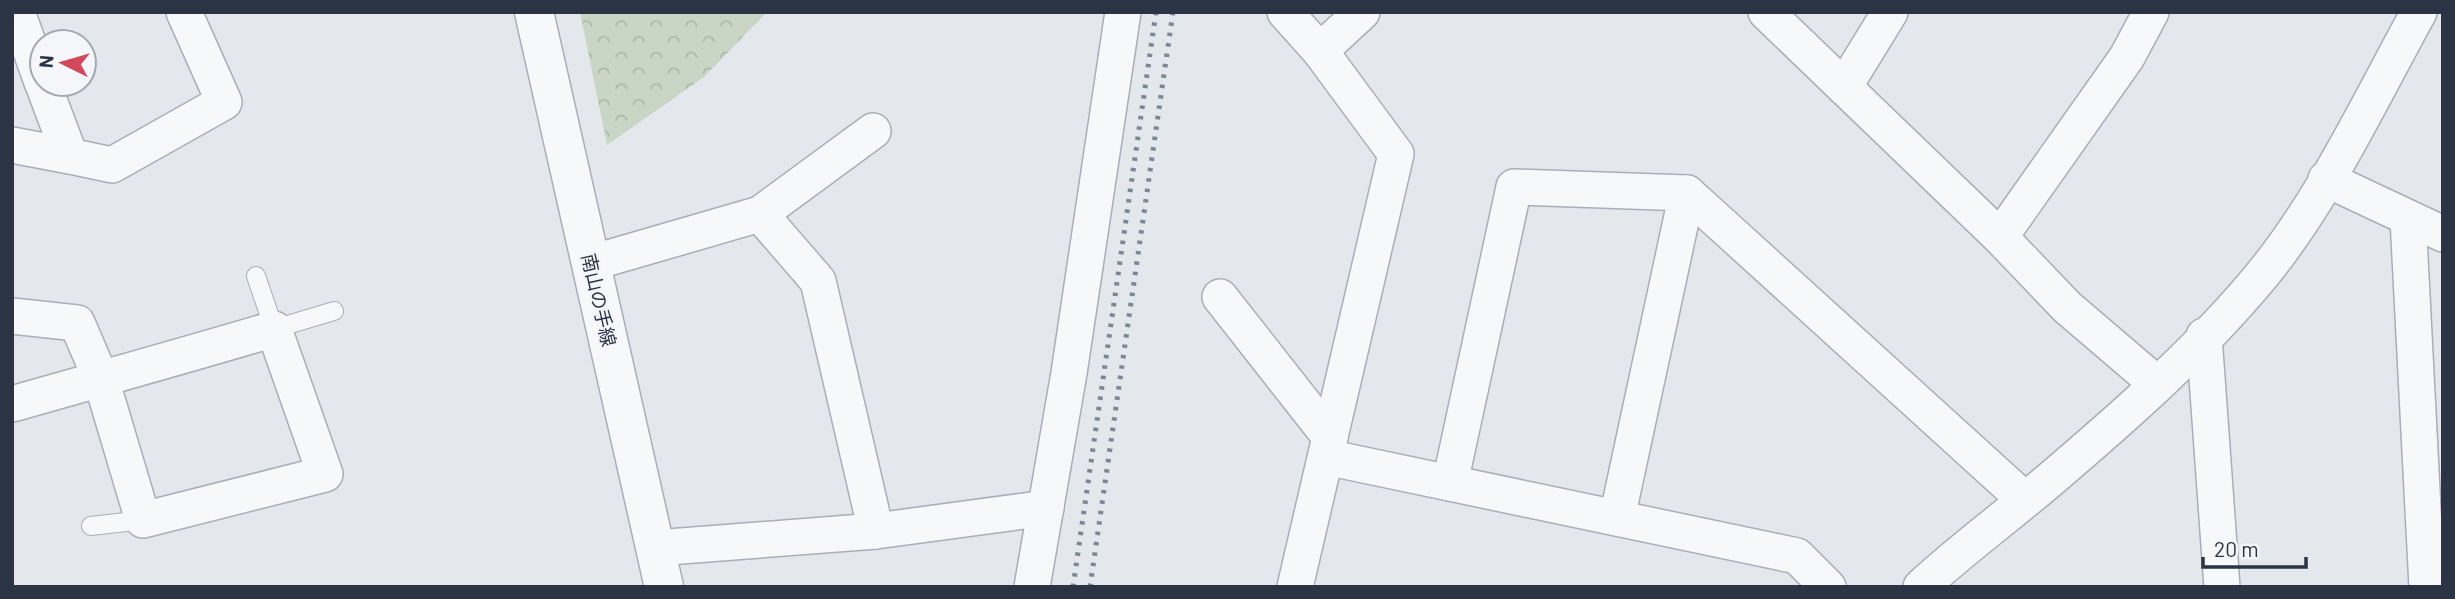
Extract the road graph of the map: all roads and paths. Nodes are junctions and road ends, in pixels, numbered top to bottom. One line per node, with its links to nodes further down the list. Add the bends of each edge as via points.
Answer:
1 (17, 12): 11 (street)
2 (184, 12): 17 (street, via 224,102 112,165)
3 (534, 12): 24 (street, 南山の手線)
4 (1123, 12): 37 (street)
5 (1285, 12): 12 (street)
6 (1362, 12): 12 (street)
7 (1766, 12): 13 (street)
8 (1890, 12): 13 (street)
9 (2151, 12): 23 (street, via 2127,57)
10 (2419, 12): 18 (street)
11 (28, 43)
12 (1320, 51): 34 (street, via 1396,154)
13 (1844, 87): 23 (street)
14 (48, 98): 17 (street)
15 (873, 131): 20 (street)
16 (12, 145): 17 (street)
17 (71, 156)
18 (2326, 179): 21 (street); 30 (street, via 2252,288)
19 (1687, 193): 35 (street, via 1514,187); 36 (street); 38 (street)
20 (760, 214): 24 (street); 41 (street, via 818,281)
21 (2408, 218): 22 (street); 49 (street)
22 (2443, 234)
23 (2000, 237): 32 (street, via 2067,307)
24 (591, 263): 42 (street, 南山の手線)
25 (256, 276): 29 (lane)
26 (1220, 297): 34 (street)
27 (334, 311): 29 (lane)
28 (12, 316): 31 (street, via 76,323)
29 (274, 329): 31 (street); 39 (street, via 325,474)
30 (2204, 336): 32 (street); 48 (street)
31 (101, 379): 33 (street); 39 (street)
32 (2157, 384): 36 (street)
33 (12, 404)
34 (1328, 447): 35 (street); 45 (street)
35 (1450, 483): 38 (street)
36 (2025, 500): 47 (street)
37 (1046, 508): 41 (street); 44 (street)
38 (1616, 518): 46 (street, via 1797,556)
39 (143, 520): 40 (lane)
40 (91, 526)
41 (876, 531): 42 (street)
42 (655, 548): 43 (street, 南山の手線)
43 (664, 587)
44 (1032, 587)
45 (1295, 587)
46 (1828, 587)
47 (1922, 587)
48 (2222, 587)
49 (2427, 587)

